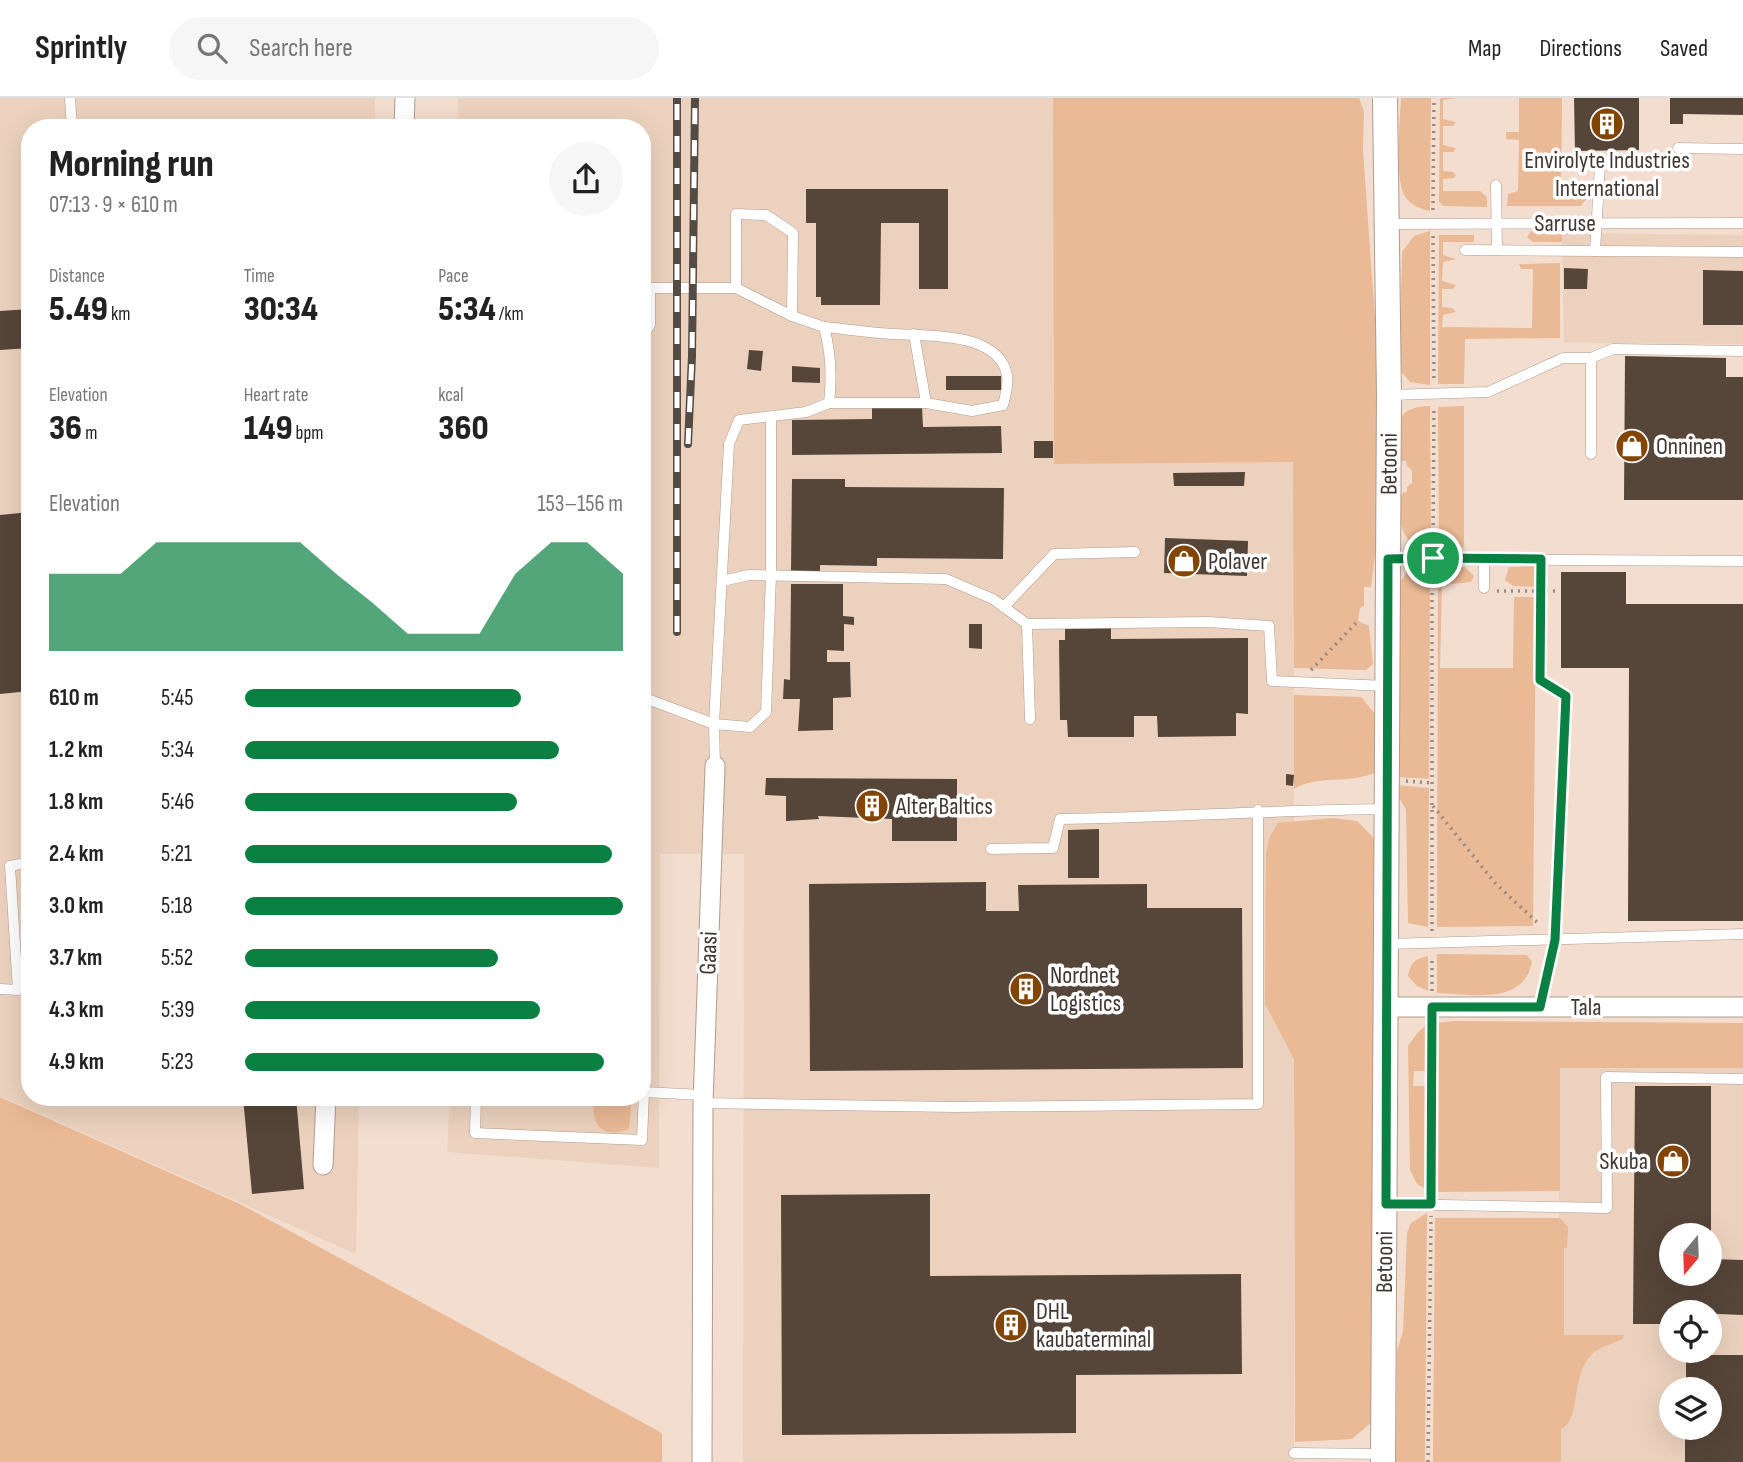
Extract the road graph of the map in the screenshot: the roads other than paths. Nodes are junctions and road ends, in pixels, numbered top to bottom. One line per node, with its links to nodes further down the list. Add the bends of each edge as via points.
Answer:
1 (70, 98): 5 (lane)
2 (405, 98): 6 (street)
3 (1371, 98): 7 (lane)
4 (1385, 98): 7 (street, Betooni)
5 (71, 119)
6 (404, 119)
7 (1386, 126): 15 (street, Betooni)
8 (1678, 148): 9 (lane)
9 (1743, 149)
10 (1600, 164): 13 (lane)
11 (1496, 185): 12 (lane)
12 (1495, 222): 13 (lane, Sarruse); 15 (lane, Sarruse); 17 (lane)
13 (1597, 223): 14 (lane, Sarruse); 18 (lane)
14 (1743, 223)
15 (1387, 224): 27 (street, Betooni)
16 (1465, 250): 17 (lane)
17 (1497, 250): 18 (lane)
18 (1595, 251): 19 (lane)
19 (1743, 252)
20 (651, 288): 21 (lane)
21 (736, 288): 22 (lane); 22 (lane, via 736,214 766,215 793,233)
22 (792, 316): 23 (lane)
23 (824, 327): 24 (lane); 28 (lane, via 831,369)
24 (914, 334): 29 (lane); 29 (lane, via 968,341 1004,366 1008,383 1003,405 972,411)
25 (1743, 351): 26 (lane, via 1613,349)
26 (1591, 358): 27 (lane, via 1563,358 1488,392); 31 (lane)
27 (1389, 395): 33 (street, Betooni)
28 (830, 403): 29 (lane); 30 (lane)
29 (926, 403)
30 (771, 417): 36 (lane); 37 (lane, Gaasi, via 739,420 729,444)
31 (1591, 454)
32 (1135, 552): 39 (lane, via 1054,554)
33 (1388, 559): 34 (lane); 42 (street, Betooni)
34 (1484, 559): 35 (lane); 38 (lane)
35 (1743, 561)
36 (771, 575): 37 (lane); 39 (lane, via 946,579); 45 (lane, via 766,712 750,727)
37 (722, 581): 45 (lane, Gaasi)
38 (1488, 589)
39 (1004, 607): 40 (lane)
40 (1027, 624): 42 (lane, via 1269,626 1272,681); 44 (lane)
41 (1540, 680): 52 (lane, via 1566,696)
42 (1388, 685): 47 (street, Betooni)
43 (651, 700): 45 (lane)
44 (1030, 719)
45 (714, 724): 46 (lane, Gaasi)
46 (715, 766): 60 (street, Gaasi)
47 (1388, 809): 48 (lane); 53 (street, Betooni)
48 (1258, 810): 49 (lane, via 1207,817 1060,819 1053,848); 60 (lane, via 1258,1104 954,1107)
49 (991, 849)
50 (21, 864): 54 (lane, via 10,866 18,990)
51 (1743, 934): 52 (lane)
52 (1555, 940): 53 (lane); 56 (lane)
53 (1387, 944): 55 (street, Betooni)
54 (0, 989)
55 (1388, 1007): 56 (street, Tala); 65 (street, Betooni)
56 (1540, 1007): 57 (street, Tala)
57 (1743, 1007)
58 (1743, 1079): 65 (lane, via 1606,1077 1607,1208)
59 (651, 1094): 60 (lane)
60 (703, 1099): 68 (street, Gaasi)
61 (326, 1106): 64 (street)
62 (476, 1106): 63 (lane, via 475,1133 642,1140)
63 (643, 1106)
64 (323, 1165)
65 (1386, 1204): 67 (street, Betooni)
66 (1294, 1453): 67 (lane)
67 (1383, 1458)
68 (702, 1462)

